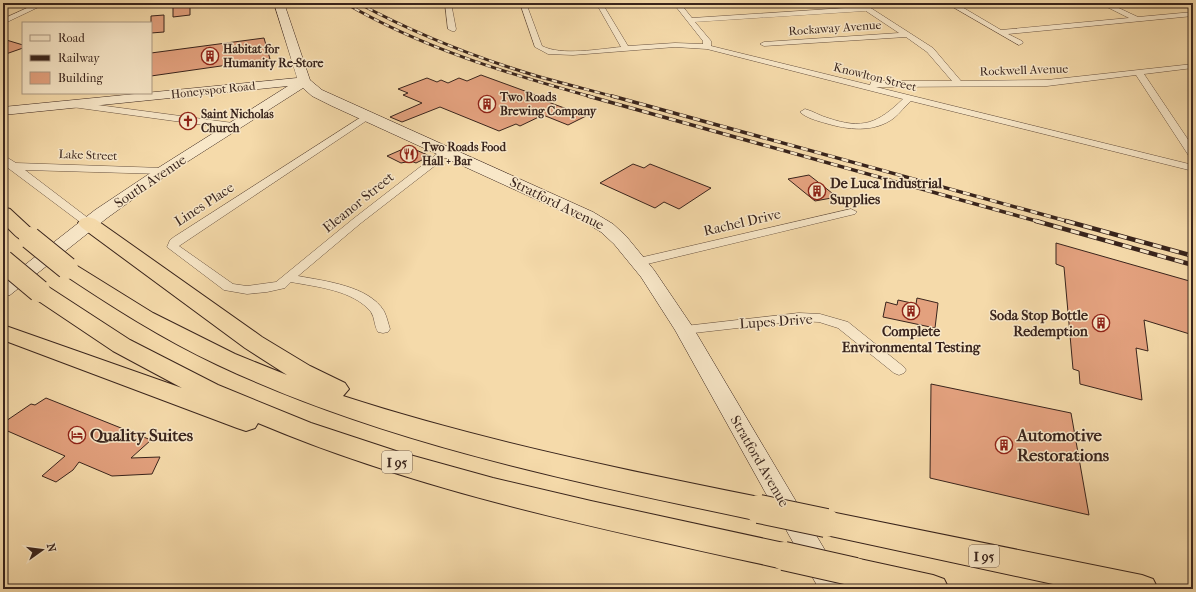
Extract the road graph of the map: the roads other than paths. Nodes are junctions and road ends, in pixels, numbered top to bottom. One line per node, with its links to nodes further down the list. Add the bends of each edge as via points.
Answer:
1 (44, 3): 15 (street)
2 (279, 3): 25 (main road)
3 (448, 3): 16 (street)
4 (523, 3): 22 (street, Knowlton Street, via 539,47 548,52)
5 (599, 3): 22 (street)
6 (676, 3): 14 (street)
7 (858, 3): 11 (street)
8 (992, 3): 10 (street)
9 (1102, 3): 13 (street)
10 (951, 4): 17 (street)
11 (867, 9): 14 (street); 18 (street)
12 (1193, 14): 13 (street)
13 (1138, 19): 17 (street)
14 (690, 20): 21 (street, via 706,41)
15 (3, 22)
16 (452, 29)
17 (1001, 32): 19 (street)
18 (907, 35): 20 (street, Rockaway Avenue); 26 (street, via 930,50)
19 (1019, 43)
20 (764, 44)
21 (707, 47): 22 (street, Knowlton Street, via 680,45); 27 (street, Knowlton Street)
22 (626, 48)
23 (1193, 66): 24 (street, Rockwell Avenue)
24 (1139, 73): 26 (street, Rockwell Avenue, via 1047,83); 35 (street)
25 (304, 82): 29 (main road, Honeyspot Road); 32 (main road, Stratford Avenue, via 323,96); 33 (main road, South Avenue)
26 (958, 83): 27 (street, Rockwell Avenue)
27 (855, 84): 28 (street, Knowlton Street)
28 (909, 98): 31 (street, via 889,117 865,125 826,122); 38 (street, Knowlton Street)
29 (66, 104): 30 (main road, Honeyspot Road); 33 (street)
30 (3, 111)
31 (805, 112)
32 (366, 116): 34 (main road, Stratford Avenue); 45 (street, Lines Place, via 173,245 229,287 247,290 267,288 280,285)
33 (233, 126): 39 (main road, South Avenue)
34 (446, 152): 44 (main road, Stratford Avenue, via 587,216 613,233); 45 (street, Eleanor Street, via 357,221)
35 (1193, 154)
36 (3, 158): 37 (street)
37 (12, 166): 39 (street, Lake Street); 42 (street)
38 (1193, 168)
39 (163, 171): 42 (main road, South Avenue)
40 (851, 212): 44 (street, Rachel Drive)
41 (3, 213): 51 (highway, I 95, bridge, via 30,238 94,287 178,336 247,368 366,413)
42 (88, 223): 46 (main road, South Avenue); 51 (highway, via 291,368)
43 (3, 261): 52 (highway, I 95, bridge, via 79,320 165,370 207,390 337,442)
44 (639, 262): 48 (main road, Stratford Avenue)
45 (290, 278): 47 (street, via 348,292 367,300 378,312)
46 (3, 291)
47 (383, 329)
48 (685, 330): 50 (street, Lupes Drive, via 800,317 820,318 843,324); 53 (main road, Stratford Avenue)
49 (3, 332): 52 (highway, via 203,407 312,444)
50 (899, 370)
51 (472, 445): 55 (highway, I 95, bridge, via 582,472)
52 (439, 475): 53 (highway, I 95, bridge, via 553,505 784,556)
53 (845, 580): 54 (highway, I 95)
54 (933, 589)
55 (1142, 589)

